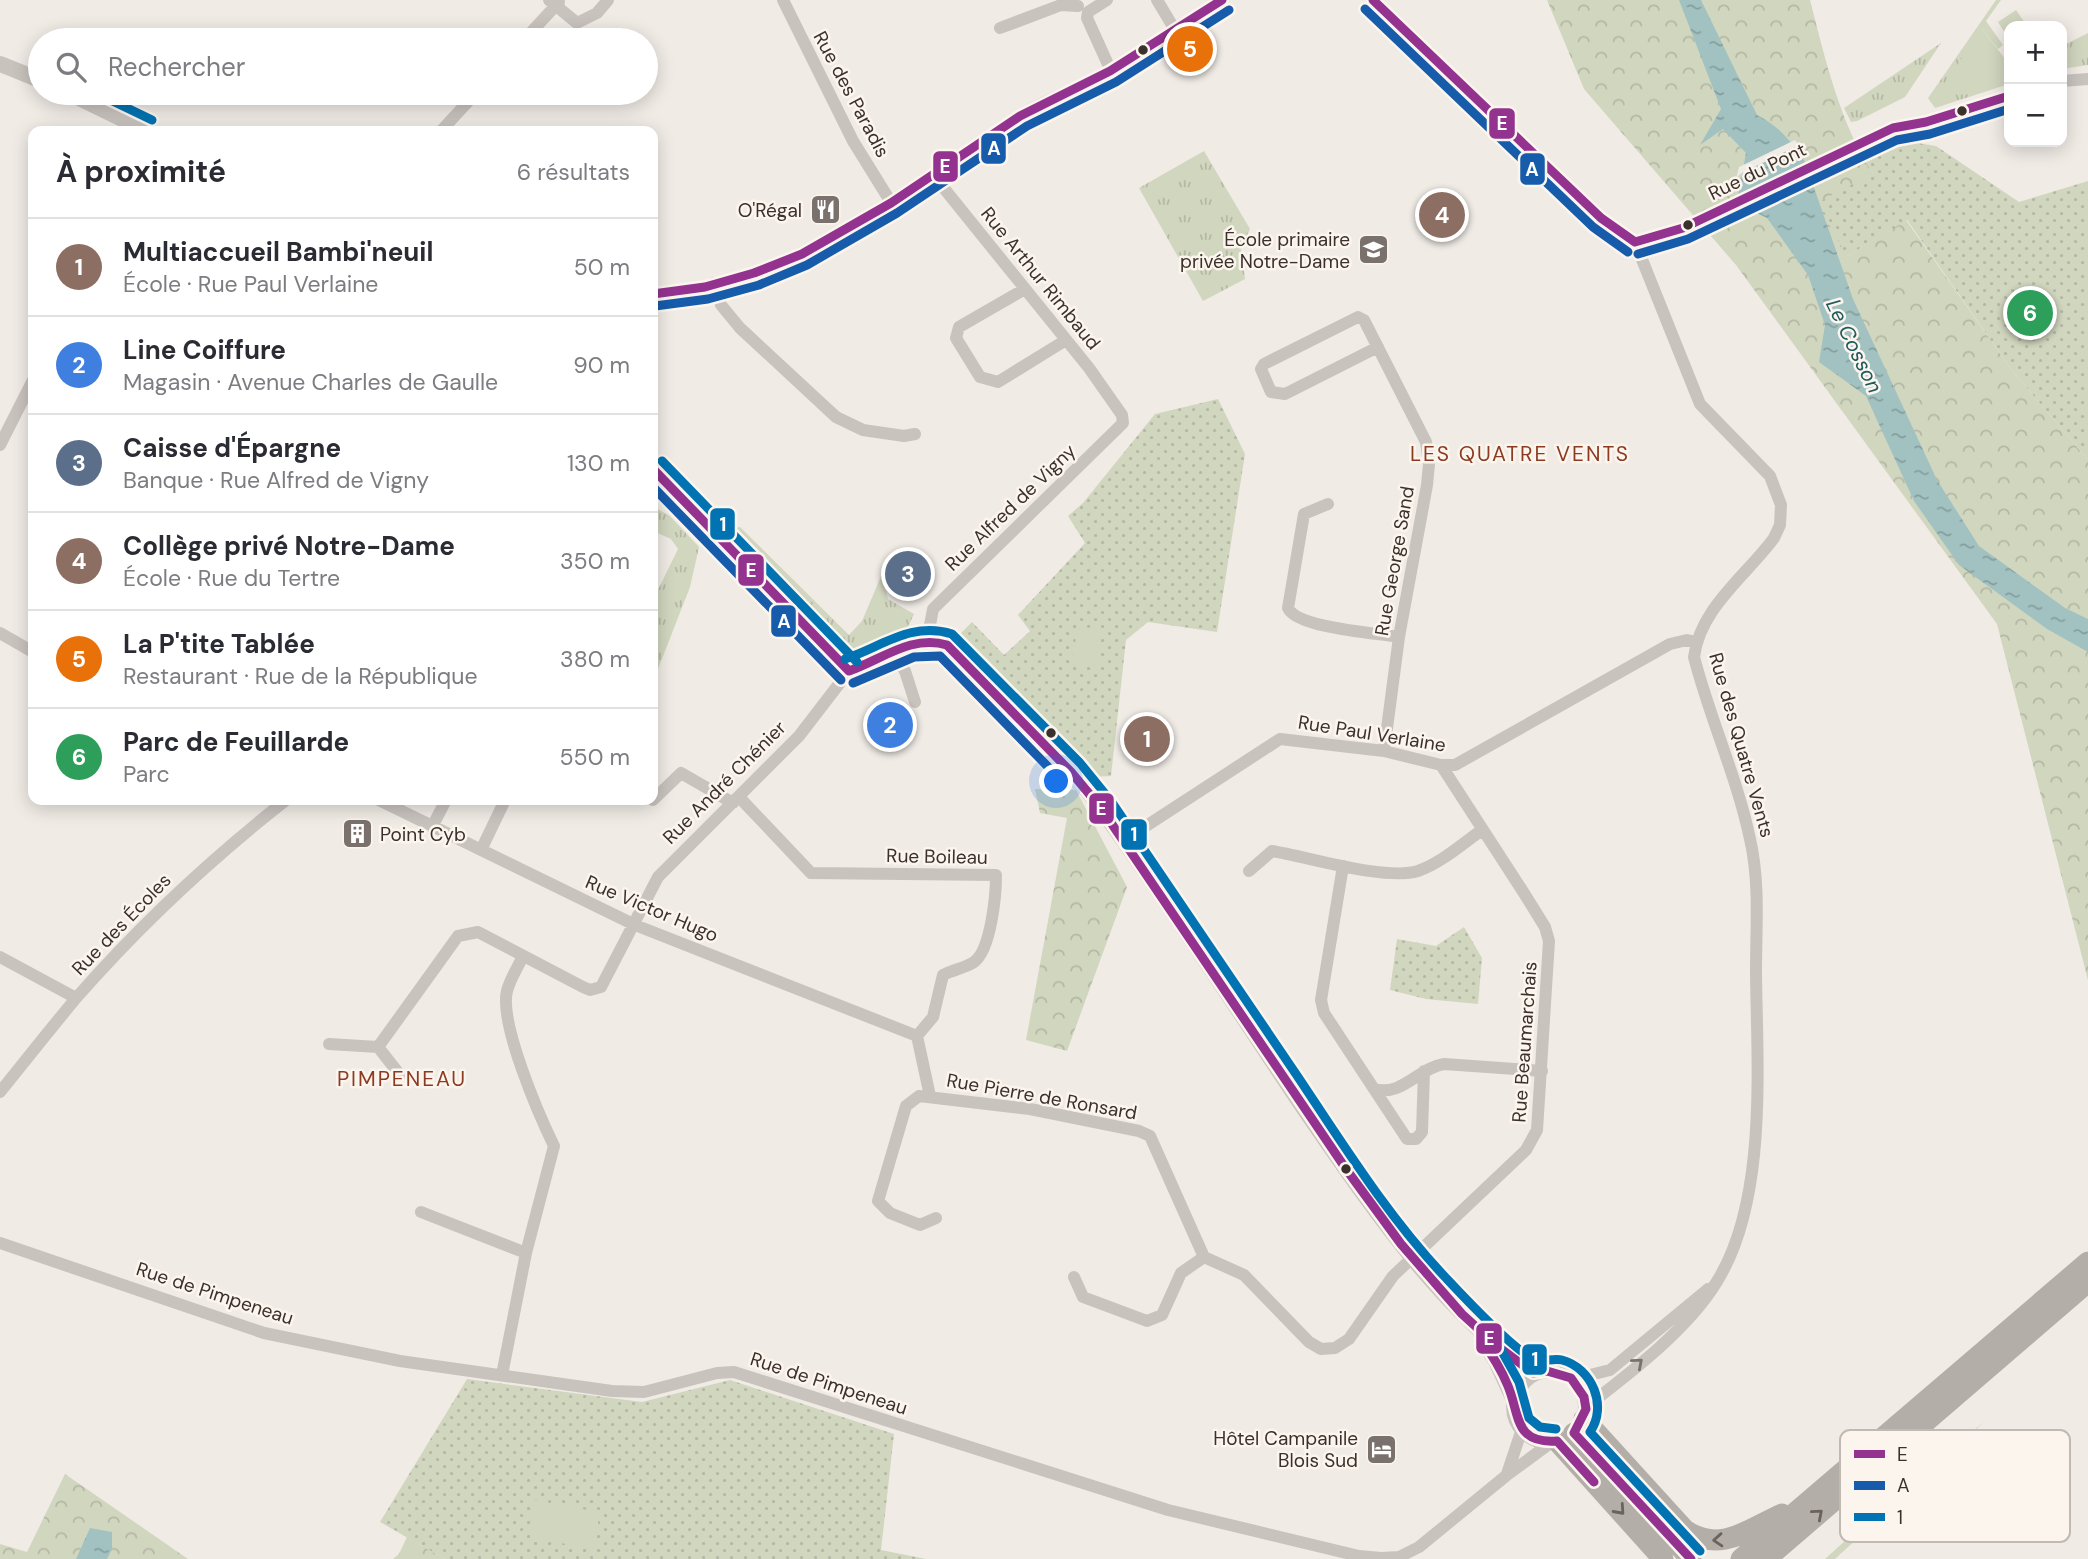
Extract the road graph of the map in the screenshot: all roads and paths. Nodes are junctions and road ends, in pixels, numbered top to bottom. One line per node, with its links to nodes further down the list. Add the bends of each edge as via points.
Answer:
1 (608, 0): 7 (street, via 597,13 577,23)
2 (783, 0): 24 (street, Rue des Paradis, via 853,141)
3 (1107, 0): 8 (street)
4 (1157, 0): 12 (street)
5 (1222, 0): 9 (street)
6 (1373, 0): 25 (street, via 1567,187)
7 (555, 2): 10 (street)
8 (1081, 6): 11 (street, via 1061,5); 14 (street)
9 (1202, 6): 12 (street)
10 (534, 28)
11 (1000, 28)
12 (1175, 30): 14 (street)
13 (0, 64): 15 (street)
14 (1111, 71): 23 (street, via 1023,114)
15 (28, 75)
16 (2088, 79): 17 (street)
17 (2067, 81)
18 (2004, 98): 25 (street, Rue du Pont, via 1893,128 1669,234)
19 (94, 105): 21 (street)
20 (465, 105): 22 (street)
21 (137, 126)
22 (446, 126)
23 (934, 176): 24 (street); 27 (street, Rue Arthur Rimbaud)
24 (892, 204): 26 (street, via 799,256)
25 (1635, 242): 40 (street, Rue des Quatre Vents, via 1700,404 1770,476 1781,505 1774,538 1707,617)
26 (714, 283): 28 (street); 33 (street, via 721,305 740,328 836,417 863,430)
27 (1025, 289): 29 (street, Rue Arthur Rimbaud); 29 (street, via 956,332 980,377 998,382)
28 (658, 297)
29 (1066, 340): 32 (street, Rue Arthur Rimbaud)
30 (1378, 347): 30 (street, Rue George Sand, via 1364,320 1357,317 1264,364 1262,375 1271,392 1285,394); 38 (street, Rue George Sand, via 1426,442 1429,464)
31 (28, 390): 34 (street)
32 (1115, 405): 39 (street, Rue Alfred de Vigny, via 1123,423 933,609)
33 (915, 434)
34 (0, 445)
35 (658, 474): 43 (street)
36 (1328, 504): 38 (street, via 1304,514 1291,613 1306,622)
37 (0, 633): 41 (street)
38 (1399, 637): 45 (street, Rue George Sand)
39 (927, 641): 42 (street); 55 (street, via 947,645 1071,772)
40 (1696, 642): 46 (street, Rue Paul Verlaine, via 1670,644 1466,761); 81 (street, Rue des Quatre Vents, via 1700,682 1736,781 1751,842 1756,887 1754,1150 1737,1238)
41 (28, 649)
42 (893, 654): 43 (street); 44 (street, via 905,671)
43 (849, 671): 48 (street, Rue André Chénier, via 799,736)
44 (915, 702)
45 (1384, 751): 46 (street, Rue Paul Verlaine); 55 (street, Rue Paul Verlaine, via 1280,739)
46 (1441, 765): 54 (street, Rue Beaumarchais)
47 (658, 794): 48 (street, via 681,773)
48 (736, 800): 59 (street, Rue André Chénier, via 658,877); 63 (street, Rue Boileau, via 811,873 996,875 984,947 972,963 943,975 933,1017)
49 (280, 805): 62 (street, Rue des Écoles, via 197,874)
50 (389, 805): 53 (street, Rue Victor Hugo)
51 (443, 805): 53 (street)
52 (503, 805): 56 (street)
53 (432, 827): 56 (street, Rue Victor Hugo)
54 (1482, 830): 57 (street, via 1416,872); 67 (street, Rue Beaumarchais, via 1545,927 1549,941)
55 (1123, 841): 77 (street)
56 (481, 850): 59 (street, Rue Victor Hugo)
57 (1343, 866): 58 (street, via 1272,851); 69 (street, via 1321,1000 1324,1013)
58 (1249, 871)
59 (635, 925): 60 (street, Rue André Chénier, via 601,987 590,990); 63 (street, Rue Victor Hugo)
60 (523, 956): 65 (street, Rue André Chénier, via 478,932 458,936); 75 (street, via 507,992 506,1010 539,1117 554,1146)
61 (0, 957): 62 (street)
62 (76, 998): 70 (street, Rue des Écoles)
63 (917, 1036): 71 (street)
64 (329, 1044): 65 (street)
65 (378, 1047): 68 (street)
66 (1423, 1071): 67 (street, via 1444,1063); 69 (street, via 1395,1090); 69 (street, via 1422,1132 1416,1139 1407,1139)
67 (1542, 1071): 77 (street, Rue Beaumarchais, via 1538,1130 1533,1141)
68 (400, 1075)
69 (1374, 1089)
70 (0, 1092)
71 (930, 1096): 73 (street, via 919,1096 906,1106 878,1201 890,1213 920,1225); 76 (street, Rue Pierre de Ronsard, via 1030,1109 1150,1136)
72 (421, 1212): 75 (street)
73 (936, 1218)
74 (0, 1243): 84 (street, Rue de Pimpeneau, via 264,1333 400,1361)
75 (526, 1254): 84 (street)
76 (1204, 1257): 77 (street, via 1244,1275 1321,1349 1335,1348 1349,1339 1377,1294); 79 (street, via 1181,1273 1167,1309 1146,1321 1083,1297)
77 (1411, 1257): 82 (street)
78 (2088, 1262): 89 (highway)
79 (1074, 1277)
80 (2088, 1282): 90 (highway, one-way to 80)
81 (1717, 1283): 85 (street, Rue des Quatre Vents, via 1609,1370); 88 (street, Rue des Quatre Vents, one-way to 81, via 1697,1312)
82 (1466, 1316): 83 (street, via 1507,1355); 86 (street, via 1496,1361)
83 (1534, 1373): 85 (street, via 1555,1369); 86 (street, via 1524,1380)
84 (502, 1375): 95 (street, Rue de Pimpeneau, via 643,1392 734,1373 1168,1510 1359,1556)
85 (1574, 1378): 88 (street, via 1581,1387)
86 (1514, 1400): 87 (street)
87 (1522, 1429): 88 (street, via 1532,1438); 92 (street)
88 (1571, 1429): 92 (street, Rue des Quatre Vents); 94 (highway, one-way to 88, via 1732,1539 1697,1538); 96 (highway, one-way to 96); 97 (highway)
89 (1890, 1430)
90 (1916, 1430)
91 (1840, 1473): 94 (highway)
92 (1507, 1475): 95 (street, Rue des Quatre Vents)
93 (1840, 1495): 99 (highway, one-way to 93)
94 (1803, 1504): 98 (highway)
95 (1399, 1558)
96 (1662, 1559)
97 (1691, 1559)
98 (1741, 1559)
99 (1766, 1559)

